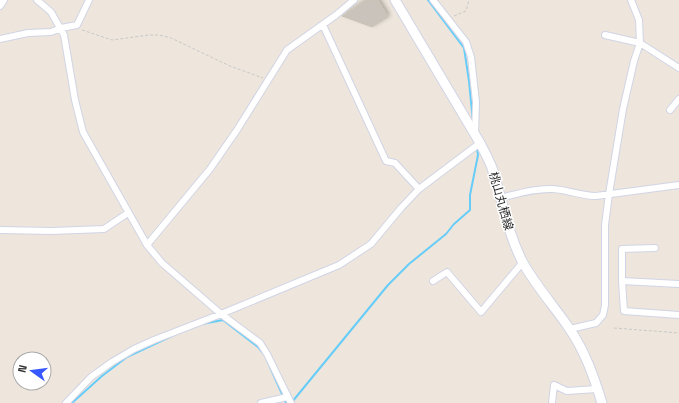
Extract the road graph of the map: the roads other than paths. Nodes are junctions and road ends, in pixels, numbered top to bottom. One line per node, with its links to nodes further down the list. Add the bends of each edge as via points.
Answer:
1 (4, 0): 8 (street)
2 (37, 0): 10 (street, via 51,12)
3 (88, 0): 10 (street, via 77,25)
4 (354, 0): 9 (street)
5 (395, 0): 17 (main road, 桃山丸栖線)
6 (433, 0): 17 (street, via 466,42 476,102)
7 (631, 0): 13 (street, via 639,20)
8 (0, 6)
9 (323, 25): 20 (street, via 386,161 395,163); 25 (street, via 287,50 210,170)
10 (61, 28): 12 (street); 23 (street, via 67,46 75,100 83,132)
11 (605, 35): 13 (street)
12 (0, 40)
13 (640, 42): 14 (street); 21 (street, via 623,109)
14 (679, 68)
15 (679, 99): 16 (street)
16 (670, 110)
17 (475, 134): 18 (main road, 桃山丸栖線)
18 (480, 143): 20 (street); 22 (main road, 桃山丸栖線, via 492,167)
19 (679, 185): 21 (street)
20 (419, 189): 31 (street, via 371,244 339,265)
21 (609, 194): 22 (street, via 585,196 552,189 532,190); 33 (street, via 605,225 603,315 596,323)
22 (500, 198): 27 (main road, 桃山丸栖線, via 512,240)
23 (128, 213): 24 (street, via 104,228); 25 (street)
24 (0, 230)
25 (147, 245): 31 (street, via 162,263)
26 (655, 248): 29 (street, via 622,249)
27 (523, 262): 28 (street, via 481,312 447,272); 33 (main road, 桃山丸栖線)
28 (433, 281)
29 (622, 281): 30 (street); 32 (street, via 624,311)
30 (679, 284)
31 (221, 314): 35 (street, via 260,343); 36 (street, via 154,340 112,362 91,377)
32 (679, 315)
33 (570, 329): 34 (main road, 桃山丸栖線, via 585,355)
34 (597, 389): 39 (street, via 567,391 554,385); 40 (main road, 桃山丸栖線)
35 (287, 397): 37 (street); 38 (street)
36 (66, 403)
37 (261, 403)
38 (291, 403)
39 (552, 403)
40 (602, 403)

